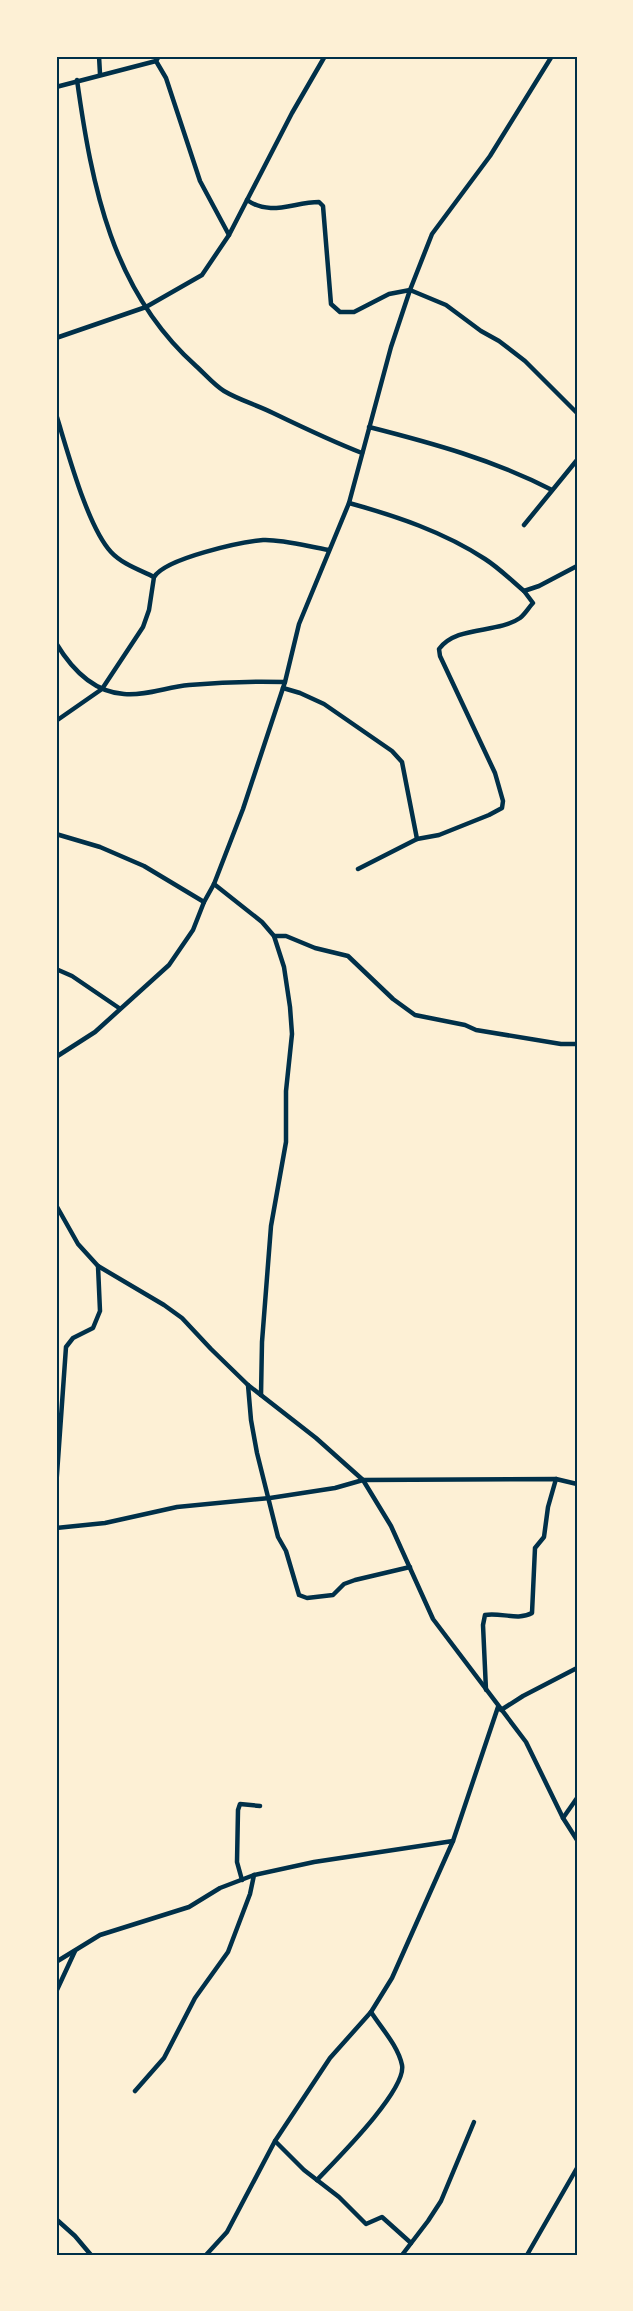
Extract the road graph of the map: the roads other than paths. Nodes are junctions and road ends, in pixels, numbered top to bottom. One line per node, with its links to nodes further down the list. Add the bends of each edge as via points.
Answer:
1 (99, 56): 5 (street)
2 (325, 56): 8 (street)
3 (552, 56): 10 (street, via 490,156 432,234)
4 (158, 58): 5 (street); 9 (street, via 200,181)
5 (100, 74): 6 (street)
6 (77, 80): 7 (street); 11 (street, via 86,146 112,240 139,300)
7 (56, 87)
8 (247, 200): 9 (street); 10 (street, via 257,207 266,208 310,202 319,202 323,206 331,304 340,312 354,312 389,294)
9 (229, 235): 11 (street, via 202,275)
10 (410, 290): 13 (street, via 446,305 499,341); 15 (street)
11 (146, 307): 12 (street); 16 (street, via 187,358 223,391)
12 (56, 338)
13 (577, 413)
14 (56, 414): 23 (street, via 90,516 101,538 119,560)
15 (369, 427): 16 (street); 18 (street, via 481,458)
16 (362, 453): 19 (street)
17 (577, 460): 18 (street)
18 (552, 490): 20 (street)
19 (349, 503): 21 (street); 24 (street, via 404,518 452,541 485,559)
20 (524, 525)
21 (329, 550): 23 (street, via 265,540 217,548 170,565); 26 (street, via 299,624)
22 (577, 566): 24 (street)
23 (154, 577): 28 (street, via 150,610 143,627)
24 (524, 591): 31 (street, via 533,603 520,617 508,624 461,635 439,649 495,773 502,808 440,835)
25 (56, 643): 28 (street, via 83,677)
26 (285, 682): 27 (street); 28 (street, via 233,680 124,694)
27 (283, 688): 31 (street, via 324,704 392,751 402,762); 33 (street, via 258,767)
28 (102, 689): 29 (street)
29 (56, 721)
30 (56, 834): 34 (street, via 100,847 144,866)
31 (417, 839): 32 (street)
32 (358, 869)
33 (214, 884): 34 (street); 35 (street, via 262,922)
34 (204, 902): 37 (street, via 193,930 169,965)
35 (274, 936): 38 (street, via 286,936 315,948 348,956 393,999 415,1015 465,1024 476,1030); 43 (street, via 287,981 292,1034 286,1091 286,1142 270,1234)
36 (56, 968): 37 (street)
37 (119, 1008): 39 (street, via 95,1032)
38 (577, 1044)
39 (56, 1056)
40 (56, 1205): 41 (street, via 78,1244)
41 (98, 1266): 42 (street, via 182,1318); 47 (street, via 100,1311 94,1328 73,1338 66,1347)
42 (248, 1385): 43 (street); 48 (street, via 256,1445)
43 (261, 1395): 45 (street)
44 (556, 1479): 45 (street); 46 (street); 52 (street, via 544,1537 535,1548 532,1612 526,1616 485,1615)
45 (363, 1480): 48 (street, via 335,1488); 50 (street, via 391,1526)
46 (577, 1484)
47 (56, 1488)
48 (270, 1498): 49 (street, via 177,1507 105,1523); 50 (street, via 278,1537 286,1551 299,1595 307,1598 333,1595 344,1584)
49 (56, 1528)
50 (410, 1567): 52 (street, via 433,1619)
51 (577, 1668): 53 (street)
52 (486, 1691): 53 (street)
53 (500, 1709): 56 (street, via 526,1742); 58 (street)
54 (577, 1798): 56 (street)
55 (260, 1806): 60 (street, via 244,1803 238,1810 236,1862)
56 (562, 1818): 57 (street)
57 (577, 1840)
58 (453, 1841): 59 (street, via 314,1862); 64 (street, via 411,1940)
59 (254, 1875): 60 (street); 65 (street, via 228,1952 195,1998 164,2058)
60 (242, 1880): 61 (street, via 220,1888 189,1907 100,1935)
61 (76, 1950): 62 (street); 63 (street)
62 (56, 1962)
63 (56, 1992)
64 (371, 2012): 67 (street, via 330,2058); 69 (street, via 397,2050 402,2076 356,2140)
65 (135, 2091)
66 (474, 2122): 71 (street, via 441,2201)
67 (275, 2141): 69 (street); 73 (street, via 227,2232)
68 (577, 2168): 75 (street)
69 (317, 2180): 71 (street, via 340,2197 366,2224 382,2217)
70 (56, 2219): 72 (street)
71 (411, 2243): 74 (street)
72 (91, 2255)
73 (206, 2255)
74 (402, 2255)
75 (527, 2255)

